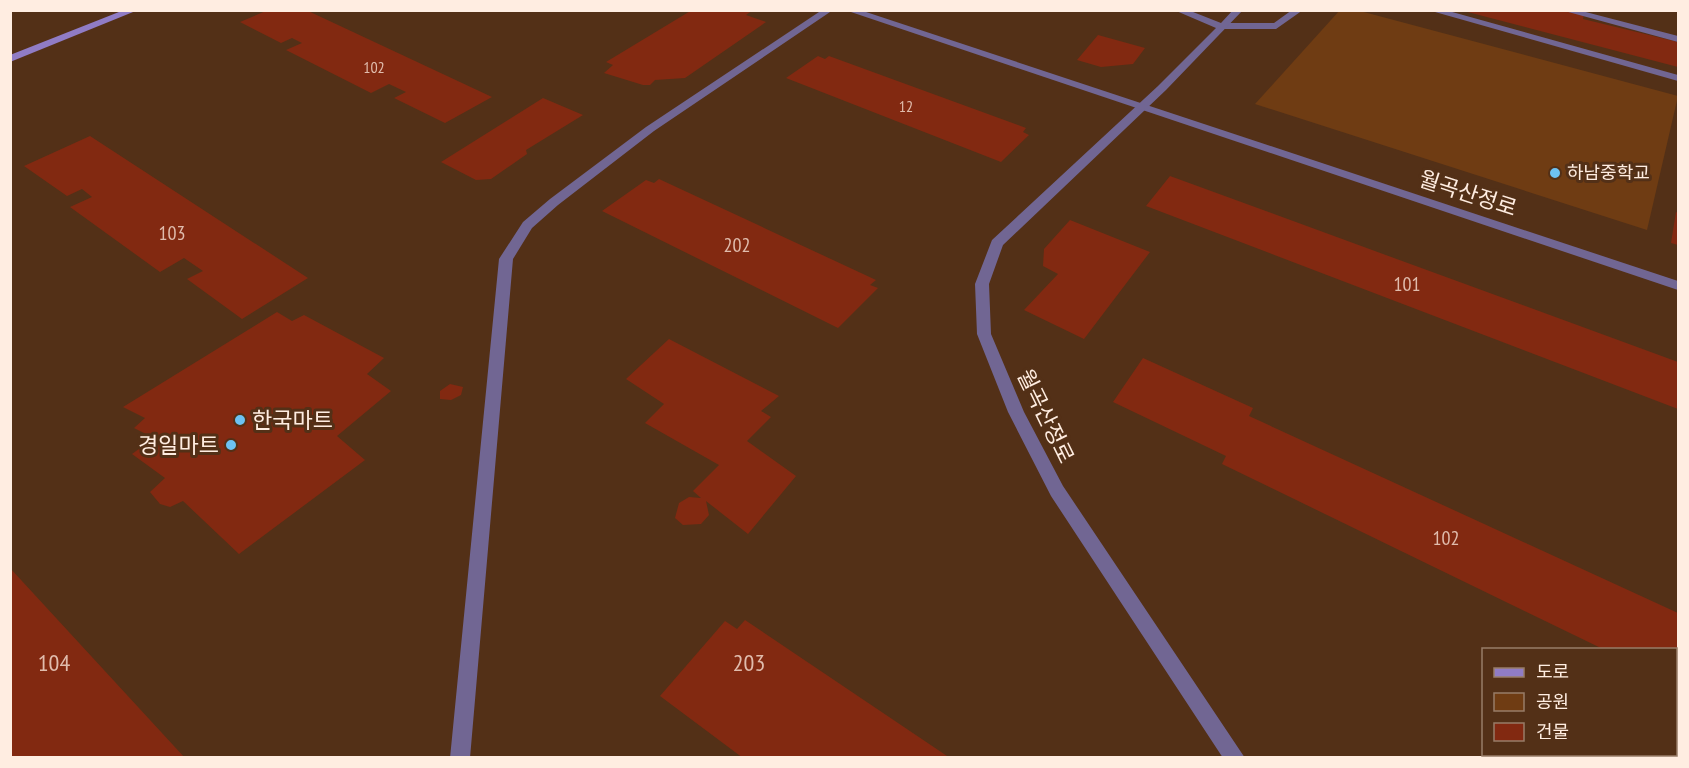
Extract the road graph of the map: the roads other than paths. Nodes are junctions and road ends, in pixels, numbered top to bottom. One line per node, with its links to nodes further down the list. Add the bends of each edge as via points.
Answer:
1 (134, 10): 11 (main road)
2 (829, 10): 15 (street, via 657,125 554,202 527,225 506,259)
3 (849, 10): 13 (street, 월곡산정로)
4 (1178, 10): 9 (street)
5 (1239, 10): 9 (street)
6 (1299, 10): 9 (street, via 1276,26)
7 (1432, 10): 12 (street)
8 (1565, 10): 10 (street)
9 (1221, 26): 13 (street)
10 (1678, 39)
11 (10, 59)
12 (1678, 78)
13 (1141, 108): 14 (street, 월곡산정로); 16 (street, 월곡산정로, via 997,243 982,284 984,334 1016,412 1058,491)
14 (1678, 286)
15 (460, 758)
16 (1235, 758)

